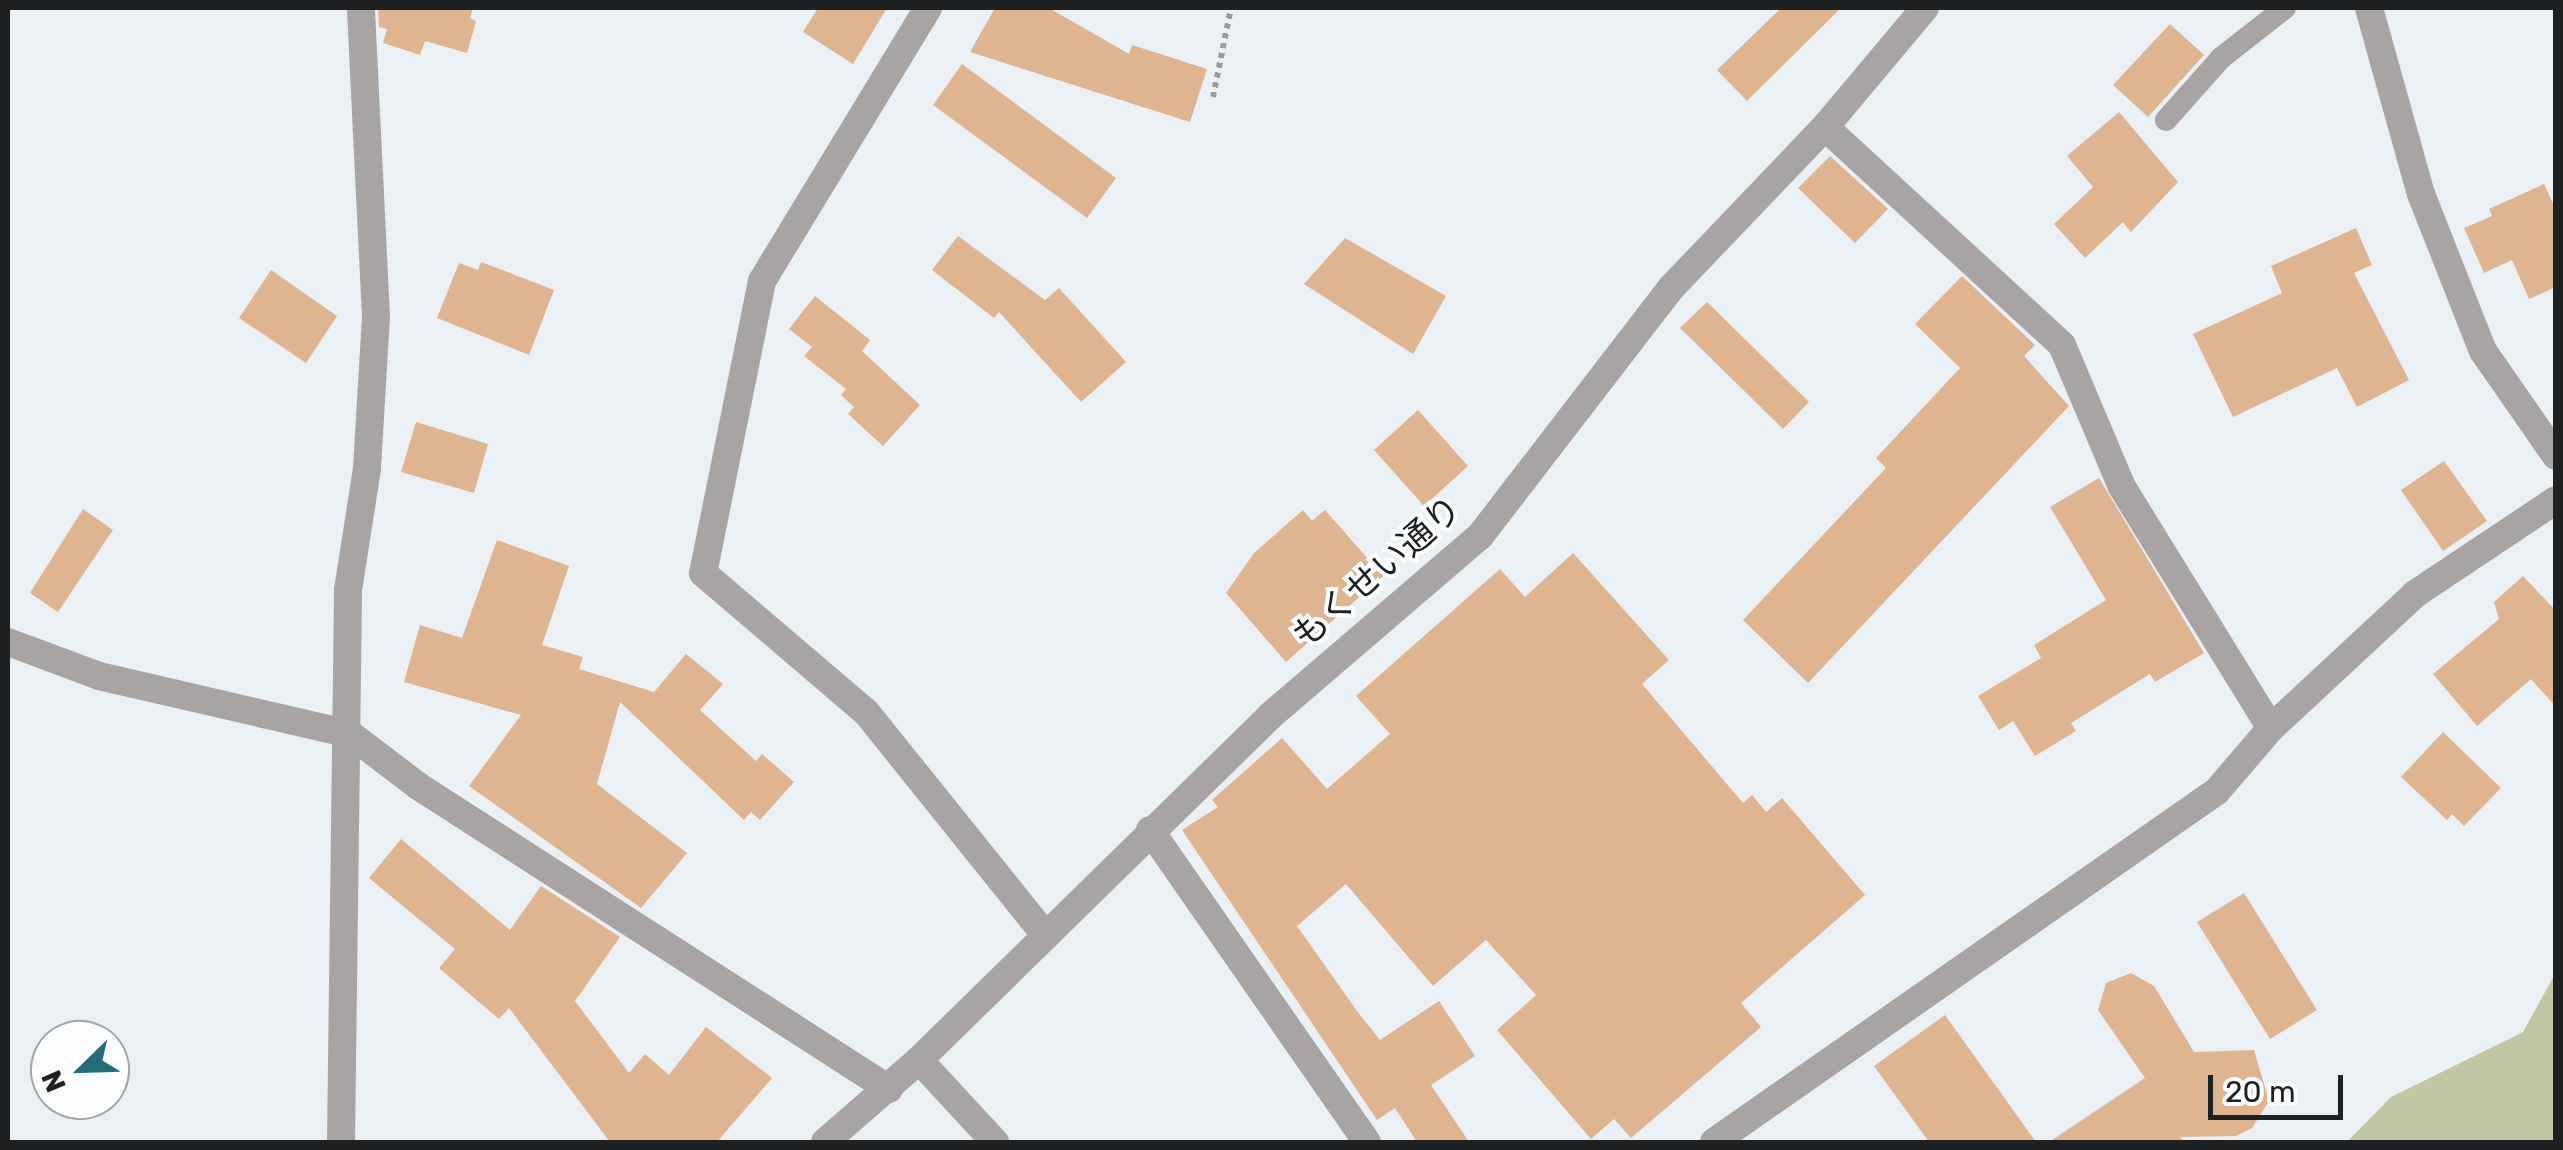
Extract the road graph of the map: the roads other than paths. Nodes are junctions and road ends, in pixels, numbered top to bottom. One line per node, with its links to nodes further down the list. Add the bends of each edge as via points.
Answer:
1 (361, 8): 12 (street, via 376,317 367,468 348,590)
2 (928, 8): 14 (street, via 762,281 704,573 866,712)
3 (1925, 8): 7 (street, もくせい通り)
4 (2285, 8): 6 (lane, via 2220,58)
5 (2369, 8): 8 (street, via 2421,194 2483,351)
6 (2166, 120)
7 (1825, 127): 11 (street, via 2062,345 2122,487); 13 (street, もくせい通り, via 1671,288 1480,536 1270,716)
8 (2556, 456)
9 (2556, 500): 11 (street, via 2416,594)
10 (8, 642): 12 (street, via 99,676)
11 (2271, 728): 21 (street, via 2217,791)
12 (350, 734): 16 (street, via 418,786); 17 (street)
13 (1150, 830): 14 (street, もくせい通り); 20 (street)
14 (1046, 936): 15 (street, もくせい通り)
15 (919, 1060): 16 (street, もくせい通り); 19 (street)
16 (889, 1089): 18 (street, もくせい通り)
17 (340, 1142)
18 (825, 1142)
19 (995, 1142)
20 (1367, 1142)
21 (1714, 1142)

